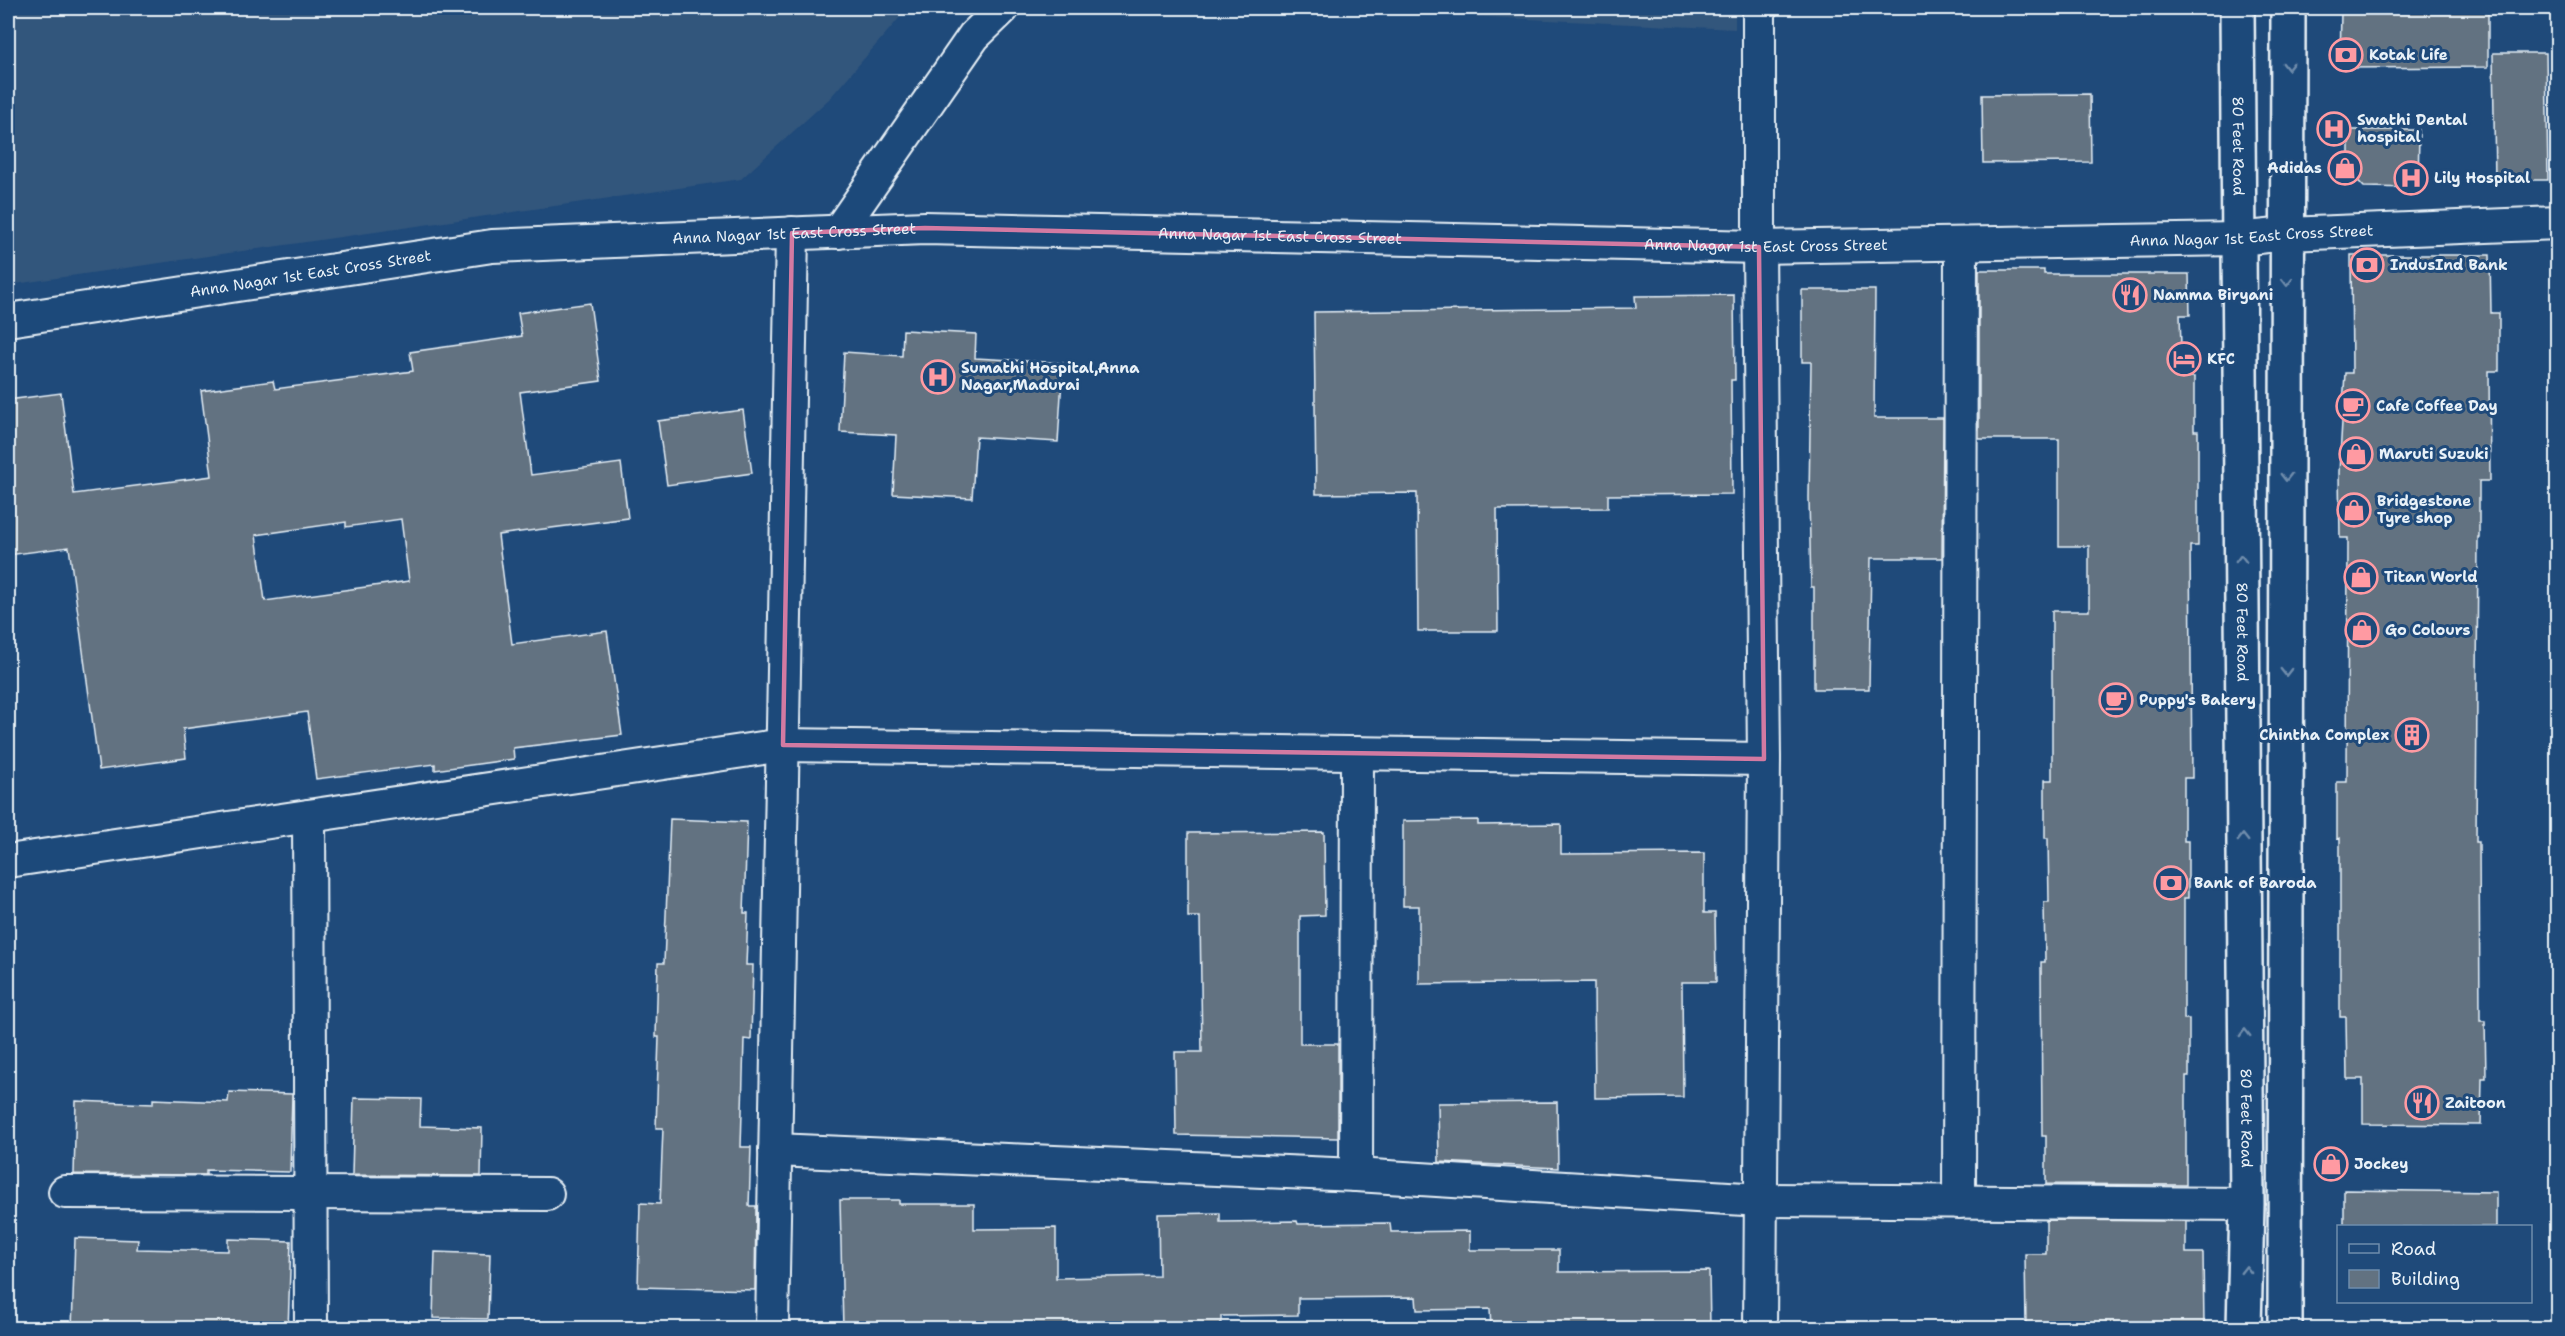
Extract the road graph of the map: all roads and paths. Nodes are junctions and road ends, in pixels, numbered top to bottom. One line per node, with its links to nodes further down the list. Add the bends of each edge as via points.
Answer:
1 (1003, 8): 6 (street, via 974,36)
2 (1759, 8): 11 (street)
3 (2237, 8): 9 (main road, 80 Feet Road)
4 (2288, 8): 8 (main road, one-way to 8)
5 (2558, 223): 8 (street, Anna Nagar 1st East Cross Street)
6 (838, 232): 7 (street, Anna Nagar 1st East Cross Street); 11 (street, Anna Nagar 1st East Cross Street, via 925,228)
7 (792, 233): 12 (street, Anna Nagar 1st East Cross Street, via 492,246); 13 (street)
8 (2287, 234): 9 (street, Anna Nagar 1st East Cross Street); 30 (main road, one-way to 30)
9 (2238, 239): 10 (street, Anna Nagar 1st East Cross Street); 25 (main road, 80 Feet Road, one-way to 9)
10 (1961, 244): 11 (street, Anna Nagar 1st East Cross Street); 24 (street)
11 (1759, 247): 15 (street)
12 (8, 320)
13 (783, 745): 14 (street); 16 (street); 18 (street)
14 (1357, 753): 15 (street); 19 (street)
15 (1764, 759): 23 (street)
16 (309, 816): 17 (street); 21 (street)
17 (8, 861)
18 (776, 1150): 19 (street); 27 (street)
19 (1356, 1175): 23 (street)
20 (65, 1192): 21 (street)
21 (310, 1194): 22 (street); 26 (street)
22 (547, 1194)
23 (1761, 1200): 24 (street); 28 (street)
24 (1959, 1202): 25 (street)
25 (2247, 1204): 29 (main road, 80 Feet Road, one-way to 25)
26 (311, 1329)
27 (772, 1329)
28 (1760, 1329)
29 (2244, 1329)
30 (2285, 1329)

